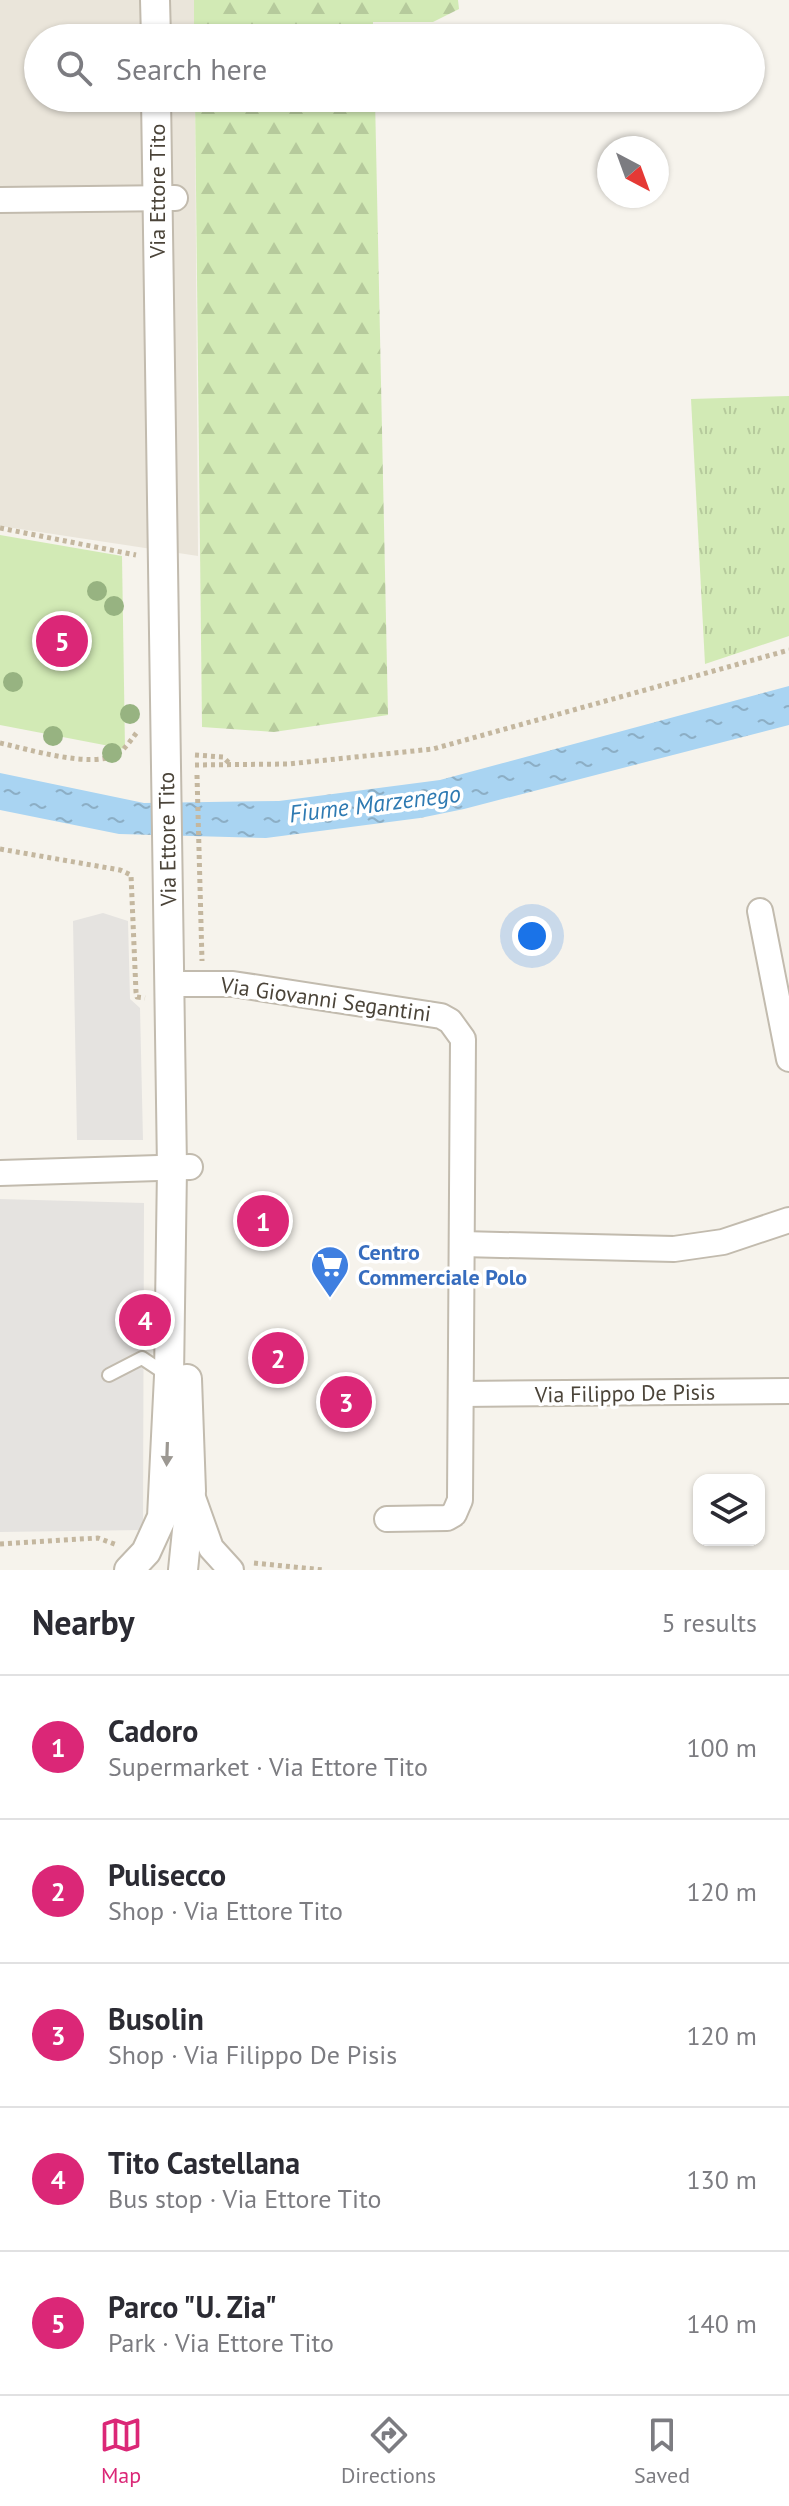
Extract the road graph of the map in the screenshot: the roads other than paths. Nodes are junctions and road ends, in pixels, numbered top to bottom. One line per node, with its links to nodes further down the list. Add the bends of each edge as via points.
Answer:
1 (155, 0): 3 (street)
2 (173, 0): 4 (street)
3 (156, 24)
4 (173, 24)
5 (157, 112): 7 (street, Via Ettore Tito)
6 (173, 112): 7 (street, Via Ettore Tito)
7 (166, 199): 8 (street); 10 (street, Via Ettore Tito, via 188,770 184,865)
8 (0, 200)
9 (760, 911): 11 (street)
10 (169, 988): 12 (street, Via Ettore Tito); 15 (street, Via Giovanni Segantini, via 233,984 450,1021 463,1039 464,1051)
11 (789, 1059)
12 (181, 1168): 13 (street); 17 (street, Via Ettore Tito); 20 (street, Via Ettore Tito)
13 (0, 1173)
14 (789, 1220): 15 (street, via 723,1242 674,1249)
15 (462, 1244): 19 (street)
16 (109, 1375): 17 (lane, via 142,1358)
17 (169, 1376): 22 (street, Via Ettore Tito, one-way to 22, via 162,1517 146,1552)
18 (789, 1391): 19 (street, Via Filippo De Pisis)
19 (461, 1394): 21 (street, via 454,1514 441,1520)
20 (191, 1491): 23 (street, Via Ettore Tito, via 211,1548); 24 (street, Via Ettore Tito)
21 (387, 1519)
22 (130, 1562)
23 (240, 1566)
24 (183, 1570)

